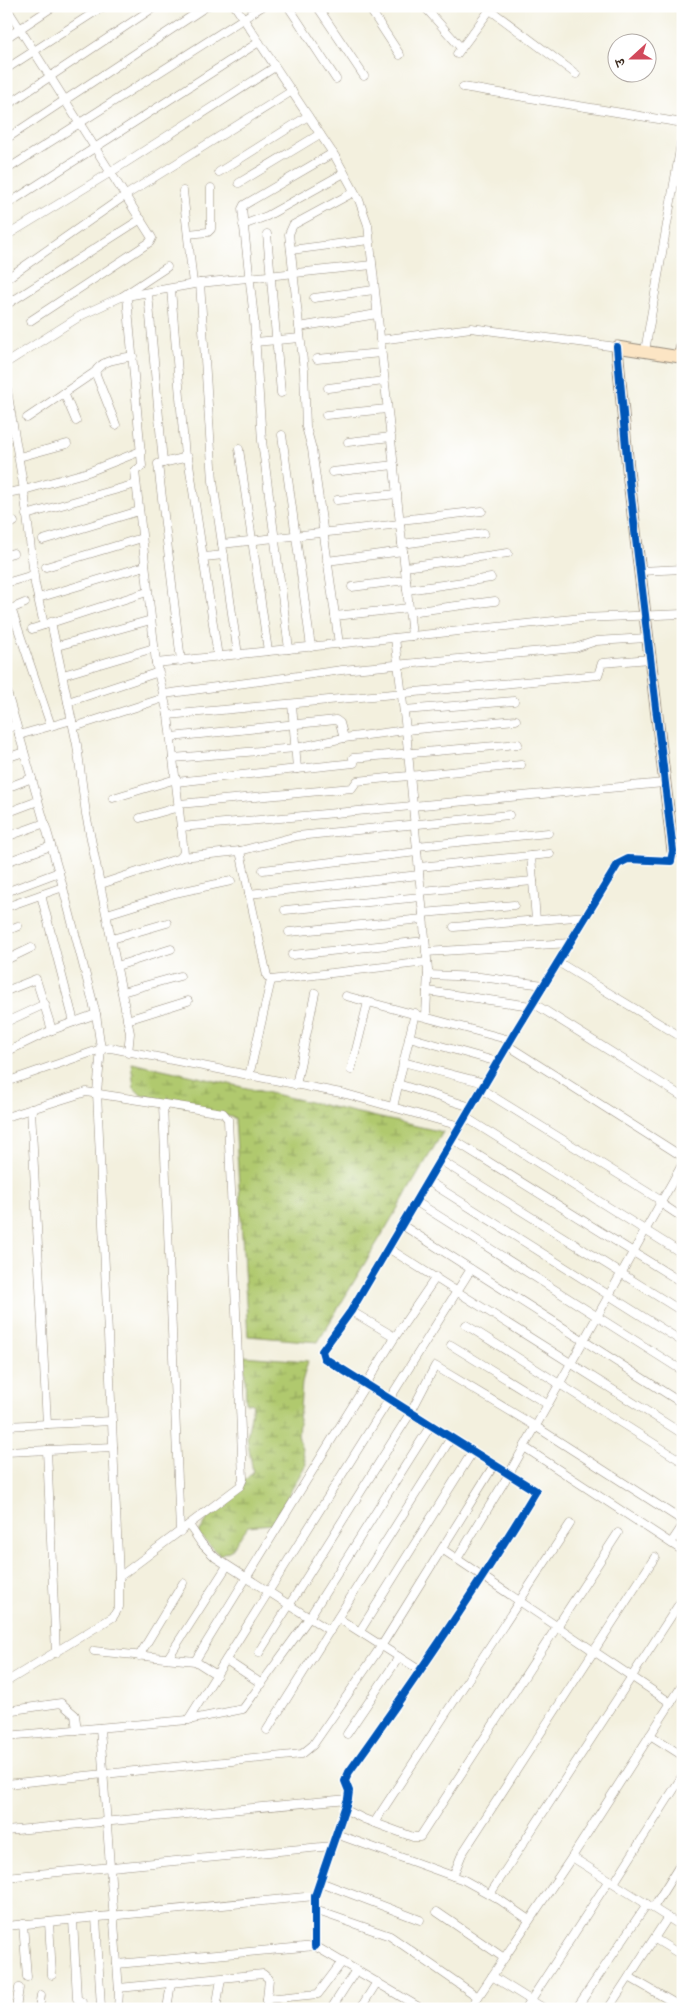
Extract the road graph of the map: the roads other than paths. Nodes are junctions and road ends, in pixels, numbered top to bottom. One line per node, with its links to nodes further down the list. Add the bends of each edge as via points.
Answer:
1 (54, 6): 14 (street)
2 (104, 6): 17 (street)
3 (156, 6): 23 (street)
4 (207, 6): 27 (street)
5 (235, 6): 13 (street)
6 (262, 6): 13 (street)
7 (288, 6): 24 (street)
8 (317, 6): 22 (street)
9 (368, 6): 18 (street)
10 (424, 6): 12 (street, via 459,51)
11 (6, 7): 14 (street)
12 (489, 7): 21 (street)
13 (242, 17): 16 (street); 30 (street)
14 (20, 28): 15 (street); 17 (street)
15 (6, 38)
16 (259, 42): 19 (street); 35 (street)
17 (34, 51): 20 (street); 23 (street)
18 (400, 55)
19 (275, 67): 26 (street); 38 (street)
20 (6, 69)
21 (576, 74)
22 (364, 76)
23 (51, 77): 27 (street); 28 (street)
24 (336, 79)
25 (463, 87): 31 (street)
26 (292, 91): 29 (street); 45 (street)
27 (66, 100): 30 (street); 34 (street)
28 (6, 106)
29 (308, 116): 33 (street); 39 (street)
30 (80, 122): 35 (street); 37 (street)
31 (683, 123)
32 (683, 132): 76 (street)
33 (320, 134): 36 (street); 41 (street)
34 (6, 139)
35 (96, 148): 38 (street); 46 (street)
36 (333, 153): 40 (street); 48 (street, via 244,205)
37 (6, 170)
38 (111, 172): 45 (street); 51 (street)
39 (219, 172)
40 (344, 172): 44 (street); 48 (street, via 267,216)
41 (238, 184)
42 (211, 188): 49 (street, via 211,229)
43 (183, 192): 49 (street)
44 (354, 192): 52 (street, via 368,224); 53 (street, via 293,224 289,230)
45 (126, 196): 47 (street); 58 (street)
46 (6, 205)
47 (141, 219): 66 (street); 68 (street, via 152,236 150,242)
48 (243, 225): 59 (street)
49 (188, 234): 60 (street)
50 (267, 234): 57 (street)
51 (6, 236)
52 (369, 240): 53 (street); 54 (street)
53 (290, 250): 56 (street)
54 (372, 266): 56 (street); 62 (street)
55 (167, 268): 64 (street)
56 (293, 275): 57 (street); 69 (street)
57 (271, 277): 59 (street); 71 (street)
58 (6, 279)
59 (249, 279): 60 (street); 74 (street)
60 (197, 284): 61 (street); 120 (street, via 209,435)
61 (171, 289): 63 (street); 100 (street)
62 (374, 290): 65 (street); 67 (street)
63 (148, 294): 64 (street); 101 (street)
64 (124, 297): 78 (street); 81 (street, via 82,315)
65 (314, 298)
66 (6, 305)
67 (377, 314): 69 (street); 72 (street)
68 (30, 321)
69 (298, 327): 70 (street)
70 (300, 338): 71 (street); 113 (street, via 306,427 312,449)
71 (276, 340): 74 (street); 87 (street)
72 (380, 340): 75 (street, via 471,328); 77 (street)
73 (683, 340): 79 (street)
74 (255, 342): 117 (street, via 262,441)
75 (617, 347): 76 (street); 130 (street)
76 (645, 351): 79 (street)
77 (381, 353): 80 (street); 83 (street)
78 (133, 356): 82 (street, via 108,361); 98 (street)
79 (682, 357)
80 (317, 359)
81 (6, 363)
82 (95, 372): 86 (street); 92 (street)
83 (384, 381): 85 (street); 88 (street)
84 (6, 384): 99 (street)
85 (328, 388)
86 (64, 393): 90 (street); 91 (street)
87 (281, 393)
88 (387, 409): 89 (street); 94 (street)
89 (326, 415)
90 (27, 418)
91 (76, 422)
92 (116, 425)
93 (282, 435): 115 (street)
94 (391, 437): 95 (street); 102 (street)
95 (348, 442)
96 (67, 444): 99 (street)
97 (239, 449): 119 (street)
98 (141, 451): 104 (street, via 142,466 135,471); 105 (street, via 88,472)
99 (19, 457): 105 (street)
100 (185, 457): 101 (street); 124 (street, via 190,458)
101 (163, 463): 161 (street, via 158,464)
102 (394, 465): 103 (street); 107 (street)
103 (332, 472)
104 (136, 484): 109 (street); 111 (street)
105 (24, 490): 106 (street); 111 (street)
106 (6, 493)
107 (397, 494): 108 (street); 112 (street)
108 (337, 500)
109 (139, 511): 116 (street); 118 (street)
110 (482, 511): 112 (street)
111 (26, 515): 131 (street)
112 (400, 522): 113 (street); 121 (street)
113 (322, 533): 115 (street); 125 (street)
114 (484, 533): 121 (street)
115 (294, 536): 117 (street); 154 (street)
116 (142, 538): 126 (street); 127 (street)
117 (274, 538): 119 (street); 156 (street)
118 (43, 540)
119 (252, 541): 120 (street); 157 (street)
120 (222, 544): 123 (street)
121 (403, 548): 125 (street); 128 (street)
122 (508, 553): 128 (street)
123 (224, 555): 124 (street); 158 (street)
124 (204, 557): 159 (street)
125 (327, 561): 144 (street)
126 (145, 566): 137 (street); 138 (street)
127 (46, 567)
128 (405, 567): 133 (street)
129 (683, 569): 130 (street)
130 (640, 571): 145 (street)
131 (33, 575): 134 (street); 138 (street)
132 (491, 578): 136 (street)
133 (406, 580): 135 (street); 136 (street)
134 (6, 583)
135 (352, 587)
136 (407, 590): 142 (street)
137 (147, 592): 146 (street); 147 (street)
138 (38, 598): 147 (street)
139 (495, 601): 142 (street)
140 (25, 603): 141 (street)
141 (9, 610): 179 (street)
142 (409, 610): 144 (street); 149 (street)
143 (683, 614): 145 (street)
144 (335, 616): 152 (street)
145 (645, 616): 149 (street, via 582,618); 151 (street)
146 (151, 620): 153 (street); 155 (street)
147 (48, 623): 148 (street); 153 (street)
148 (32, 628)
149 (412, 636): 150 (street)
150 (394, 638): 152 (street); 163 (street)
151 (647, 638): 160 (street); 163 (street)
152 (339, 644): 154 (street)
153 (57, 646): 165 (street)
154 (311, 647): 156 (street)
155 (154, 648): 162 (street); 165 (street)
156 (289, 649): 157 (street)
157 (268, 652): 158 (street)
158 (238, 655): 159 (street)
159 (218, 657): 161 (street)
160 (650, 659): 167 (street, via 602,663 598,675); 196 (street)
161 (181, 661): 162 (street)
162 (156, 663): 164 (street)
163 (398, 664): 167 (street); 168 (street)
164 (159, 672): 168 (street); 171 (street)
165 (63, 675): 171 (street)
166 (6, 689): 169 (street)
167 (402, 695): 172 (street); 173 (street)
168 (164, 696): 174 (street); 177 (street)
169 (8, 700): 176 (street)
170 (514, 701): 173 (street)
171 (68, 702): 177 (street)
172 (292, 704): 174 (street); 178 (street)
173 (404, 710): 181 (street)
174 (168, 715): 183 (street)
175 (516, 720): 181 (street)
176 (16, 724): 180 (street); 182 (street)
177 (73, 724): 179 (street); 223 (street, via 86,814)
178 (294, 725): 183 (street); 184 (street, via 338,720); 186 (street)
179 (51, 726): 182 (street)
180 (6, 730)
181 (406, 730): 184 (street); 188 (street)
182 (19, 735): 187 (street)
183 (171, 737): 190 (street)
184 (344, 738): 186 (street)
185 (518, 744): 188 (street)
186 (296, 748): 190 (street); 192 (street)
187 (24, 752): 189 (street); 194 (street)
188 (408, 753): 192 (street, via 353,758 354,763); 193 (street)
189 (6, 758)
190 (173, 758): 195 (street)
191 (520, 765): 193 (street)
192 (297, 769): 195 (street)
193 (410, 775): 200 (street, via 357,781 352,788); 201 (street)
194 (32, 778): 197 (street); 199 (street)
195 (176, 781): 198 (street); 200 (street)
196 (664, 783): 201 (street); 213 (street)
197 (6, 788)
198 (113, 798)
199 (38, 801): 202 (street); 205 (street)
200 (179, 806): 204 (street); 207 (street)
201 (413, 806): 206 (street); 207 (street)
202 (6, 813)
203 (509, 815): 206 (street)
204 (140, 818)
205 (45, 824): 209 (street); 210 (street)
206 (415, 824): 211 (street); 212 (street, via 297,836)
207 (181, 827): 216 (street)
208 (548, 833): 211 (street)
209 (6, 837)
210 (51, 846): 217 (street); 220 (street)
211 (417, 849): 218 (street); 219 (street)
212 (240, 851): 216 (street); 226 (street)
213 (678, 851): 234 (street, via 671,861 621,861)
214 (550, 854): 215 (street)
215 (531, 856): 219 (street); 222 (street)
216 (182, 857): 223 (street)
217 (6, 862)
218 (263, 870)
219 (419, 871): 226 (street); 227 (street)
220 (59, 872): 224 (street); 225 (street)
221 (231, 881): 232 (street, via 175,893)
222 (533, 882): 227 (street); 235 (street)
223 (101, 884): 232 (street)
224 (63, 887): 228 (street); 265 (street)
225 (6, 892)
226 (249, 894): 254 (street, via 267,976)
227 (421, 894): 231 (street); 233 (street)
228 (41, 895): 230 (street); 270 (street)
229 (514, 904): 233 (street)
230 (6, 907)
231 (285, 910)
232 (107, 914): 241 (street)
233 (423, 916): 240 (street); 242 (street)
234 (587, 916): 235 (street); 243 (street)
235 (536, 920): 238 (street)
236 (167, 923): 241 (street)
237 (18, 926): 239 (street)
238 (454, 927)
239 (6, 931)
240 (288, 932)
241 (112, 939): 251 (street)
242 (425, 941): 246 (street); 247 (street)
243 (570, 943): 246 (street); 250 (street)
244 (32, 948): 248 (street)
245 (171, 949): 251 (street)
246 (426, 952): 249 (street)
247 (292, 955)
248 (6, 960)
249 (427, 962): 252 (street); 254 (street)
250 (558, 962): 255 (street); 273 (street)
251 (117, 966): 258 (street)
252 (428, 975): 255 (street); 257 (street)
253 (180, 976): 258 (street)
254 (271, 980): 281 (street)
255 (544, 985): 264 (street)
256 (6, 991): 263 (street, via 36,978)
257 (427, 991): 264 (street); 267 (street)
258 (122, 992): 268 (street)
259 (315, 993): 283 (street)
260 (346, 996): 262 (street)
261 (188, 1001): 268 (street)
262 (368, 1002): 266 (street); 280 (street)
263 (45, 1004): 269 (street); 271 (street)
264 (532, 1005): 274 (street); 287 (street)
265 (96, 1014): 270 (street); 275 (street)
266 (415, 1014): 267 (street); 272 (street)
267 (426, 1016): 274 (street)
268 (127, 1020): 277 (street, via 130,1033)
269 (6, 1022)
270 (74, 1022): 271 (street)
271 (52, 1030): 276 (street)
272 (409, 1037): 278 (street); 279 (street)
273 (683, 1038)
274 (509, 1042): 279 (street); 296 (street)
275 (101, 1049): 277 (street); 282 (street); 286 (street)
276 (6, 1052)
277 (128, 1052): 281 (street)
278 (403, 1062): 284 (street); 285 (street)
279 (498, 1062): 285 (street)
280 (352, 1070)
281 (249, 1076): 283 (street)
282 (6, 1082)
283 (296, 1084): 289 (street)
284 (398, 1084): 289 (street); 290 (street)
285 (483, 1086): 290 (street); 300 (street)
286 (97, 1092): 288 (street); 291 (street, via 86,1092); 330 (street)
287 (683, 1097)
288 (163, 1104): 347 (street, via 223,1113 228,1119 243,1475 240,1486); 349 (street)
289 (393, 1107): 294 (street)
290 (471, 1107): 293 (street)
291 (31, 1109): 292 (street); 331 (street)
292 (6, 1117)
293 (465, 1117): 294 (street); 304 (street)
294 (460, 1126): 295 (street)
295 (452, 1138): 297 (street); 306 (street)
296 (683, 1157)
297 (440, 1160): 299 (street); 309 (street)
298 (683, 1163): 300 (street)
299 (428, 1181): 301 (street); 313 (street)
300 (660, 1201): 302 (street); 304 (street)
301 (415, 1202): 303 (street); 316 (street)
302 (683, 1218)
303 (402, 1225): 305 (street); 308 (street)
304 (644, 1229): 306 (street); 307 (street)
305 (388, 1248): 310 (street); 314 (street)
306 (632, 1251): 309 (street); 311 (street)
307 (683, 1254)
308 (471, 1269): 312 (street); 319 (street)
309 (620, 1272): 313 (street); 315 (street)
310 (436, 1277): 312 (street); 318 (street)
311 (683, 1283)
312 (457, 1290): 322 (street); 326 (street)
313 (607, 1295): 316 (street); 320 (street)
314 (351, 1311): 318 (street); 325 (street, via 322,1354)
315 (683, 1312)
316 (595, 1316): 319 (street); 323 (street)
317 (466, 1325): 324 (street)
318 (395, 1338): 325 (street)
319 (582, 1340): 322 (street); 328 (street)
320 (683, 1342)
321 (451, 1345): 327 (street)
322 (570, 1362): 324 (street); 335 (street)
323 (683, 1371)
324 (558, 1383): 327 (street); 342 (street)
325 (366, 1384): 326 (street); 359 (street)
326 (388, 1398): 329 (street); 361 (street)
327 (548, 1404): 334 (street)
328 (683, 1404)
329 (411, 1412): 332 (street); 334 (street, via 436,1365); 364 (street)
330 (112, 1421): 331 (street); 337 (street)
331 (47, 1424): 333 (street)
332 (431, 1425): 336 (street); 365 (street)
333 (6, 1426)
334 (535, 1426): 338 (street); 345 (street)
335 (683, 1434)
336 (451, 1438): 340 (street); 366 (street)
337 (113, 1447): 339 (street); 357 (street)
338 (524, 1447): 344 (street); 351 (street)
339 (46, 1450): 341 (street); 373 (street)
340 (473, 1451): 343 (street); 369 (street)
341 (6, 1452)
342 (683, 1462)
343 (494, 1465): 344 (street); 352 (street)
344 (509, 1474): 355 (street); 358 (street, via 536,1491)
345 (683, 1521)
346 (570, 1524): 363 (street)
347 (188, 1525): 349 (street); 356 (street, via 201,1544)
348 (683, 1525): 351 (street)
349 (180, 1532): 357 (street)
350 (618, 1533): 367 (street)
351 (671, 1543): 353 (street)
352 (442, 1549): 355 (street); 370 (street)
353 (683, 1551)
354 (656, 1557): 372 (street)
355 (457, 1559): 358 (street)
356 (226, 1566): 359 (street); 377 (street)
357 (119, 1577): 373 (street, via 117,1613)
358 (484, 1577): 363 (street); 380 (street)
359 (246, 1578): 361 (street); 379 (street)
360 (183, 1583): 375 (street)
361 (268, 1592): 364 (street); 378 (street)
362 (683, 1598): 382 (street)
363 (520, 1601): 367 (street); 402 (street)
364 (289, 1606): 365 (street); 374 (street)
365 (309, 1618): 368 (street); 384 (street)
366 (338, 1618): 368 (street); 369 (street)
367 (557, 1626): 372 (street); 402 (street, via 420,1837)
368 (330, 1631): 391 (street)
369 (360, 1631): 370 (street)
370 (382, 1645): 376 (street); 396 (street, via 313,1745 302,1754)
371 (94, 1651): 375 (street)
372 (595, 1652): 382 (street); 409 (street, via 462,1854)
373 (56, 1653): 383 (street)
374 (259, 1653)
375 (140, 1656): 377 (street)
376 (399, 1657): 380 (street); 392 (street)
377 (168, 1658): 379 (street)
378 (226, 1660): 381 (street); 384 (street)
379 (195, 1661): 381 (street)
380 (421, 1671): 399 (street, via 349,1772 345,1781)
381 (217, 1675): 388 (street)
382 (633, 1677): 386 (street); 413 (street)
383 (6, 1682)
384 (262, 1684): 388 (street, via 240,1711)
385 (683, 1684): 386 (street)
386 (671, 1703): 393 (street)
387 (6, 1711): 390 (street, via 61,1703 75,1715)
388 (188, 1720): 389 (street)
389 (100, 1728): 390 (street); 396 (street)
390 (77, 1730): 394 (street)
391 (266, 1730)
392 (347, 1734)
393 (650, 1735): 395 (street); 406 (street)
394 (6, 1736)
395 (683, 1756)
396 (103, 1775): 398 (street); 401 (street)
397 (683, 1775): 412 (street)
398 (6, 1784)
399 (348, 1799): 400 (street); 401 (street)
400 (344, 1809): 402 (street); 404 (street)
401 (107, 1821): 403 (street); 408 (street)
402 (374, 1823)
403 (6, 1830)
404 (336, 1834): 405 (street); 409 (street)
405 (332, 1846): 408 (street); 411 (street)
406 (572, 1857): 412 (street); 423 (street)
407 (683, 1860): 415 (street)
408 (110, 1866): 410 (street); 418 (street)
409 (453, 1876): 413 (street)
410 (6, 1877)
411 (320, 1882): 414 (street); 422 (street)
412 (612, 1882): 415 (street); 447 (street)
413 (490, 1894): 423 (street)
414 (315, 1896): 416 (street); 418 (street)
415 (650, 1906): 420 (street); 463 (street)
416 (315, 1910): 429 (street); 445 (street, via 390,1936)
417 (436, 1912): 431 (street)
418 (114, 1915): 419 (street); 433 (street)
419 (96, 1917): 421 (street); 448 (street)
420 (668, 1917): 427 (street); 428 (street)
421 (73, 1919): 424 (street); 453 (street, via 77,1999 82,2002)
422 (420, 1920)
423 (529, 1920): 431 (street)
424 (49, 1922): 425 (street); 435 (street)
425 (23, 1924): 426 (street); 437 (street)
426 (6, 1926)
427 (683, 1927)
428 (655, 1939): 430 (street); 438 (street)
429 (315, 1946): 432 (street); 433 (street)
430 (683, 1956)
431 (504, 1958): 436 (street)
432 (342, 1962): 434 (street); 446 (street, via 318,1994)
433 (118, 1964): 443 (street)
434 (356, 1970): 440 (street); 458 (street)
435 (52, 1975)
436 (492, 1976): 445 (street); 447 (street)
437 (28, 1977)
438 (630, 1977): 450 (street); 464 (street)
439 (221, 1979): 441 (street); 446 (street, via 267,1975); 456 (street)
440 (377, 1982): 449 (street); 459 (street)
441 (171, 1983): 443 (street); 455 (street)
442 (19, 1988): 451 (street)
443 (119, 1988): 454 (street)
444 (42, 1995): 452 (street)
445 (478, 1997): 460 (street)
446 (267, 1999): 457 (street)
447 (531, 2000): 461 (street); 462 (street)
448 (101, 2008)
449 (418, 2008)
450 (683, 2008)
451 (16, 2009)
452 (40, 2009)
453 (81, 2009)
454 (118, 2009)
455 (167, 2009)
456 (216, 2009)
457 (266, 2009)
458 (331, 2009)
459 (360, 2009)
460 (470, 2009)
461 (525, 2009)
462 (545, 2009)
463 (576, 2009)
464 (608, 2009)

